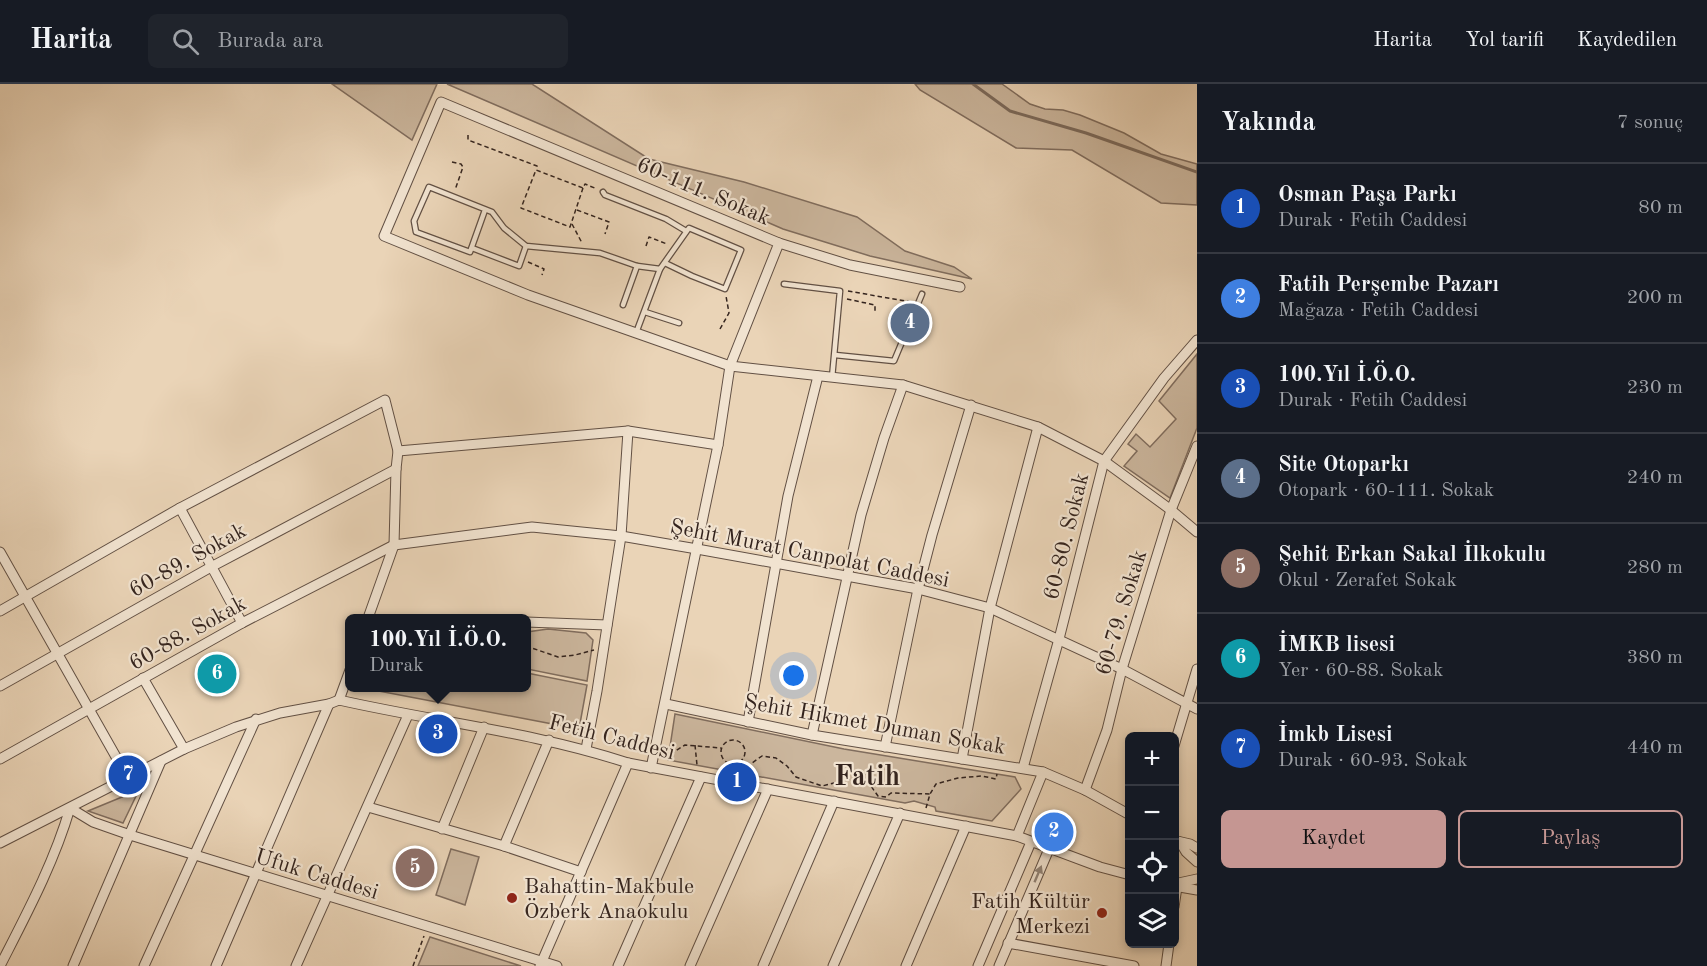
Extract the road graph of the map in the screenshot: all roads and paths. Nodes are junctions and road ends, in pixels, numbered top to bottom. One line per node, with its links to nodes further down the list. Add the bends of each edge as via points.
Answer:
1 (468, 135): 3 (path, via 468,140 537,166)
2 (452, 162): 6 (path, via 463,167)
3 (536, 170): 4 (path); 9 (path, via 522,208 570,227)
4 (583, 188): 5 (path, via 585,184); 8 (path)
5 (603, 192): 10 (lane)
6 (453, 197): 7 (lane); 16 (lane, via 429,186 414,221 416,232 470,252)
7 (485, 210): 13 (lane, via 492,212); 16 (lane)
8 (576, 210): 9 (path); 11 (path, via 609,222)
9 (571, 223): 17 (path)
10 (686, 231): 15 (lane); 25 (lane, via 689,228 741,250)
11 (605, 234)
12 (780, 243): 24 (street, 60-111. Sokak, via 850,265); 35 (street, 60-111. Sokak, via 441,102 384,236 528,295); 38 (street)
13 (526, 246): 17 (lane); 18 (lane)
14 (646, 246): 15 (path, via 649,237)
15 (675, 246): 19 (lane)
16 (472, 248): 18 (lane, via 519,266)
17 (584, 252): 20 (lane, via 600,253)
18 (522, 259): 22 (path, via 544,269)
19 (665, 263): 21 (lane); 25 (lane)
20 (637, 266): 21 (lane); 30 (lane)
21 (660, 269): 31 (lane)
22 (542, 275)
23 (784, 284): 26 (lane)
24 (960, 287)
25 (725, 288): 34 (path, via 729,313)
26 (840, 291): 28 (lane); 29 (path)
27 (922, 294): 29 (lane)
28 (840, 297): 32 (path, via 875,305); 37 (lane)
29 (918, 304): 37 (lane, via 894,361)
30 (623, 305)
31 (645, 312): 33 (lane); 35 (lane)
32 (875, 312)
33 (679, 323)
34 (720, 328)
35 (636, 333): 38 (street)
36 (1197, 340): 48 (street, 60-80. Sokak, via 1164,378)
37 (835, 355): 40 (lane)
38 (730, 366): 39 (street); 45 (street)
39 (818, 376): 40 (street); 57 (street)
40 (832, 378): 41 (street)
41 (903, 385): 42 (street); 59 (street, via 861,515)
42 (971, 405): 43 (street); 60 (street)
43 (1038, 427): 48 (street); 62 (street)
44 (628, 430): 45 (street); 47 (street); 53 (street)
45 (718, 445): 55 (street)
46 (1197, 446): 51 (street, 60-79. Sokak)
47 (398, 451): 49 (street); 50 (street, via 385,400)
48 (1104, 461): 51 (street); 68 (street, 60-80. Sokak)
49 (396, 469): 54 (street); 58 (street, 60-89. Sokak)
50 (180, 508): 58 (street); 61 (street)
51 (1171, 510): 52 (street); 72 (street, 60-79. Sokak)
52 (1197, 532)
53 (621, 536): 54 (street, Şehit Murat Canpolat Caddesi, via 532,527); 55 (street, Şehit Murat Canpolat Caddesi); 67 (street)
54 (394, 545): 64 (street); 66 (street, 60-88. Sokak)
55 (697, 549): 57 (street, Şehit Murat Canpolat Caddesi); 80 (street)
56 (0, 552): 61 (street)
57 (775, 563): 59 (street, Şehit Murat Canpolat Caddesi); 85 (street)
58 (211, 567): 66 (street); 71 (street, 60-89. Sokak)
59 (849, 577): 60 (street, Şehit Murat Canpolat Caddesi); 88 (street)
60 (918, 589): 62 (street, Şehit Murat Canpolat Caddesi); 91 (street)
61 (25, 597): 63 (street); 71 (street)
62 (990, 608): 68 (street, Şehit Murat Canpolat Caddesi); 96 (street)
63 (0, 611)
64 (369, 614)
65 (531, 622): 67 (street)
66 (242, 623): 74 (street, 60-88. Sokak)
67 (607, 625): 69 (street)
68 (1059, 639): 72 (street, Şehit Murat Canpolat Caddesi); 101 (street, 60-80. Sokak)
69 (604, 647): 70 (path, via 558,657); 93 (street)
70 (531, 648)
71 (57, 654): 76 (street, 60-89. Sokak); 81 (street)
72 (1122, 669): 78 (street, Şehit Murat Canpolat Caddesi); 107 (street, 60-79. Sokak, via 1107,730)
73 (1197, 669): 78 (street)
74 (143, 678): 81 (street, 60-88. Sokak); 94 (street)
75 (345, 684): 77 (street)
76 (0, 686)
77 (339, 700): 79 (street); 83 (street, Fetih Caddesi)
78 (1187, 703): 82 (street, Şehit Murat Canpolat Caddesi); 87 (street)
79 (329, 704): 84 (street); 130 (street)
80 (666, 704): 85 (street, Şehit Hikmet Duman Sokak); 100 (street)
81 (89, 708): 95 (street, 60-88. Sokak); 105 (street)
82 (1197, 709)
83 (408, 715): 86 (street, Fetih Caddesi); 110 (street)
84 (256, 719): 94 (street); 126 (street)
85 (748, 722): 88 (street, Şehit Hikmet Duman Sokak)
86 (483, 727): 89 (street, Fetih Caddesi); 116 (street)
87 (1178, 732)
88 (812, 735): 91 (street, Şehit Hikmet Duman Sokak)
89 (549, 740): 93 (street, Fetih Caddesi); 123 (street)
90 (695, 745): 92 (path); 100 (path, via 676,749); 103 (path, via 697,765)
91 (885, 747): 96 (street, Şehit Hikmet Duman Sokak)
92 (721, 748): 92 (path, via 729,740 737,740 745,748 744,756 736,764 729,764 722,759)
93 (586, 749): 98 (street, Fetih Caddesi)
94 (184, 750): 97 (street)
95 (0, 759)
96 (962, 759): 99 (street, Şehit Hikmet Duman Sokak)
97 (161, 761): 105 (street); 117 (street)
98 (628, 764): 100 (street, Fetih Caddesi); 128 (street)
99 (998, 764): 101 (street, Şehit Hikmet Duman Sokak); 108 (path, via 996,779 982,776 943,781)
100 (651, 768): 103 (street, Fetih Caddesi)
101 (1023, 768): 102 (street, Şehit Hikmet Duman Sokak)
102 (1043, 772): 107 (street, Şehit Hikmet Duman Sokak); 118 (street)
103 (703, 773): 106 (street, Fetih Caddesi); 147 (street)
104 (730, 773): 108 (path, via 762,756 776,758 795,777 822,786 859,777 878,796)
105 (128, 778): 111 (street)
106 (768, 789): 109 (street, Fetih Caddesi); 148 (street)
107 (1085, 790): 112 (street, Şehit Hikmet Duman Sokak)
108 (930, 794): 114 (path)
109 (834, 801): 113 (street, Fetih Caddesi); 149 (street)
110 (368, 807): 116 (street); 135 (street)
111 (70, 808): 117 (street, Ufuk Caddesi, via 93,822); 121 (street); 140 (street, via 64,829)
112 (1125, 811)
113 (900, 813): 114 (street, Fetih Caddesi); 150 (street)
114 (924, 818): 115 (street, Fetih Caddesi)
115 (966, 826): 118 (street, Fetih Caddesi); 151 (street)
116 (442, 829): 123 (street)
117 (130, 835): 126 (street, Ufuk Caddesi); 141 (street)
118 (1017, 836): 120 (street, Fetih Caddesi)
119 (1179, 841): 124 (street)
120 (1031, 842): 125 (street, Fetih Caddesi); 152 (street)
121 (0, 843)
122 (1179, 843): 127 (street)
123 (504, 846): 128 (street)
124 (1197, 848)
125 (1049, 849): 129 (street, Fetih Caddesi); 137 (street, one-way to 125)
126 (194, 855): 130 (street, Ufuk Caddesi); 142 (street)
127 (1197, 862)
128 (580, 872): 139 (street)
129 (1125, 874)
130 (256, 875): 135 (street, Ufuk Caddesi); 143 (street)
131 (1197, 879): 132 (street)
132 (1179, 885)
133 (1179, 887): 134 (street)
134 (1197, 890)
135 (327, 897): 136 (street, Ufuk Caddesi); 144 (street)
136 (427, 927): 139 (street, Ufuk Caddesi); 145 (path)
137 (1008, 943): 153 (street); 154 (street)
138 (1168, 948): 155 (street)
139 (541, 964): 146 (street, Ufuk Caddesi)
140 (0, 966)
141 (74, 966)
142 (144, 966)
143 (216, 966)
144 (296, 966)
145 (413, 966)
146 (557, 966)
147 (618, 966)
148 (690, 966)
149 (763, 966)
150 (833, 966)
151 (906, 966)
152 (978, 966)
153 (999, 966)
154 (1134, 966)
155 (1166, 966)

